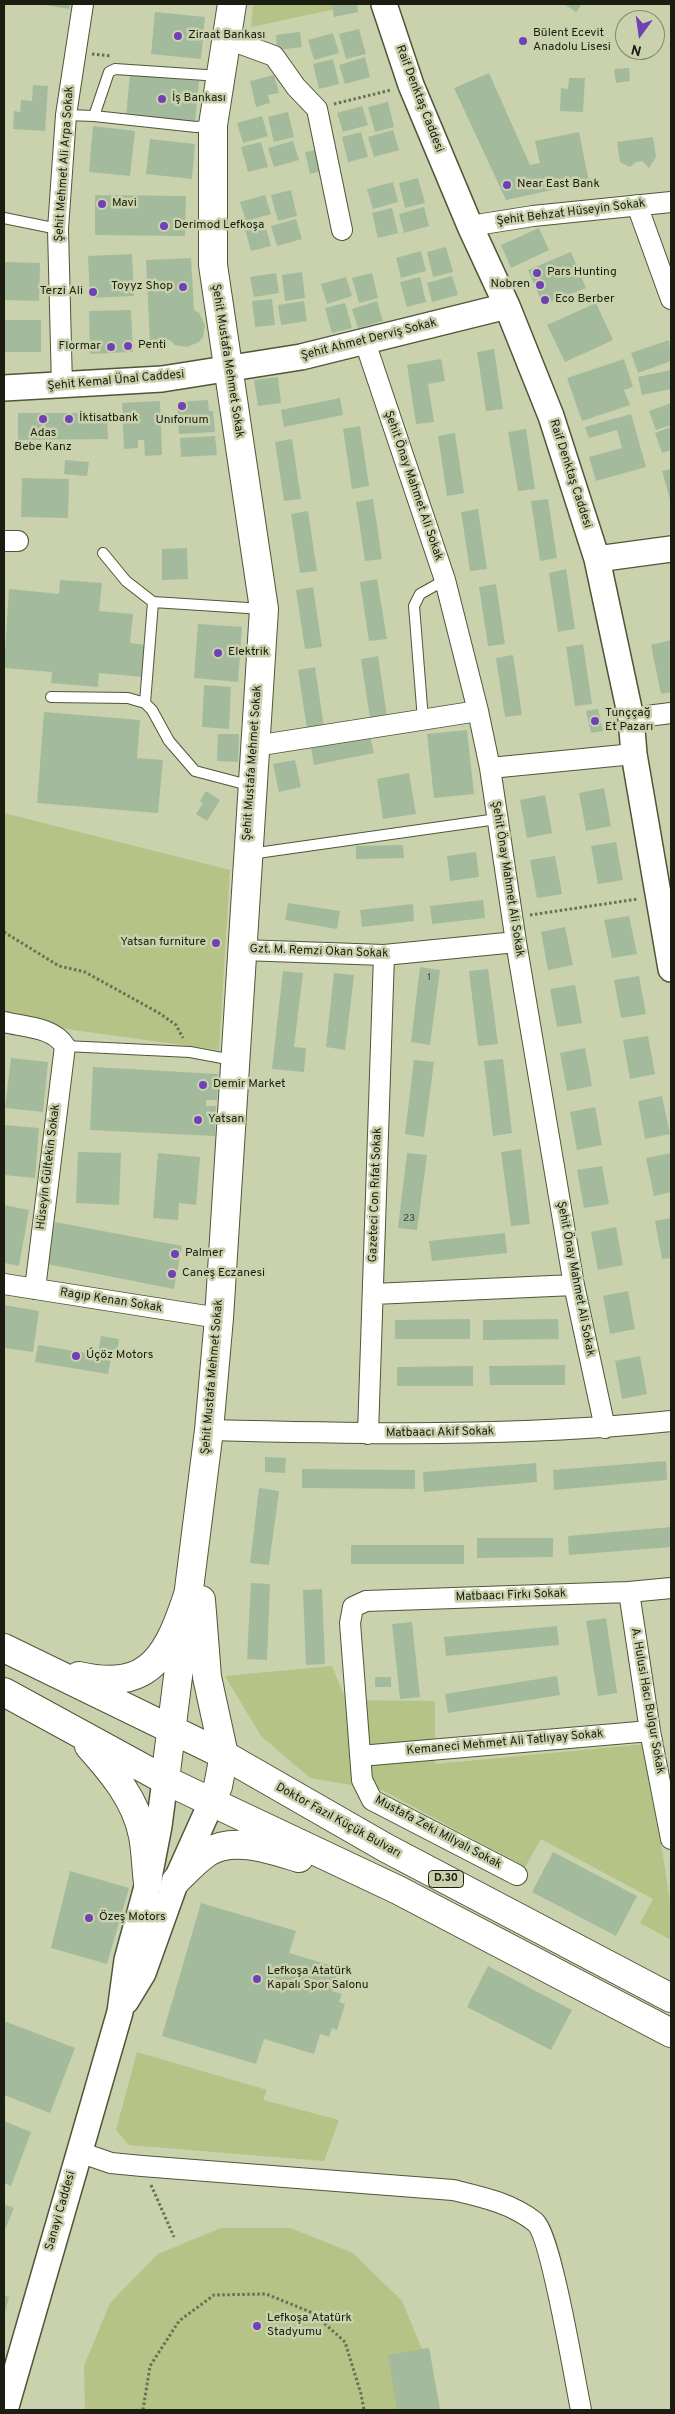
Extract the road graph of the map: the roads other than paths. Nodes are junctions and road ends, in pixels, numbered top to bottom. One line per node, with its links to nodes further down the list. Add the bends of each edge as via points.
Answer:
1 (83, 4): 6 (street, Şehit Mehmet Ali Arpa Sokak)
2 (232, 4): 4 (main road, Şehit Mustafa Mehmet Sokak)
3 (384, 4): 12 (street, Raif Denktaş Caddesi, via 411,85)
4 (225, 38): 5 (main road, Şehit Mustafa Mehmet Sokak); 14 (street, via 274,56 317,109)
5 (220, 76): 7 (lane, via 115,69 109,72); 8 (main road, Şehit Mustafa Mehmet Sokak)
6 (66, 115): 7 (lane); 13 (street, Şehit Mehmet Ali Arpa Sokak)
7 (94, 116): 8 (lane, via 196,127)
8 (213, 125): 18 (main road, Şehit Mustafa Mehmet Sokak, via 213,265)
9 (671, 202): 10 (street, Şehit Behzat Hüseyin Sokak)
10 (637, 205): 12 (street, Şehit Behzat Hüseyin Sokak); 15 (street)
11 (4, 218): 13 (lane)
12 (470, 226): 16 (street, Raif Denktaş Caddesi)
13 (58, 229): 19 (street, Şehit Mehmet Ali Arpa Sokak)
14 (342, 230)
15 (671, 299)
16 (507, 306): 17 (street, Şehit Ahmet Derviş Sokak); 23 (street, Raif Denktaş Caddesi, via 551,416)
17 (364, 342): 18 (street, Şehit Ahmet Derviş Sokak); 24 (street, Şehit Önay Mahmet Ali Sokak)
18 (228, 369): 19 (street, Şehit Kemal Ünal Caddesi, via 162,379); 26 (main road, Şehit Mustafa Mehmet Sokak)
19 (62, 386): 20 (street, Şehit Kemal Ünal Caddesi)
20 (4, 388)
21 (671, 549): 23 (street)
22 (103, 553): 25 (lane, via 126,581)
23 (597, 559): 31 (street, Raif Denktaş Caddesi)
24 (445, 580): 29 (street, Şehit Önay Mahmet Ali Sokak); 32 (lane, via 420,594 414,606)
25 (153, 602): 26 (lane); 28 (lane)
26 (264, 609): 33 (main road, Şehit Mustafa Mehmet Sokak)
27 (51, 697): 28 (lane, via 128,698)
28 (145, 703): 36 (lane, via 169,741 196,771)
29 (478, 711): 32 (street); 35 (street, Şehit Önay Mahmet Ali Sokak)
30 (671, 713): 31 (street)
31 (631, 718): 34 (street, Raif Denktaş Caddesi)
32 (423, 720): 33 (street)
33 (255, 746): 36 (main road, Şehit Mustafa Mehmet Sokak)
34 (634, 754): 35 (street); 39 (street, Raif Denktaş Caddesi)
35 (490, 768): 37 (street, Şehit Önay Mahmet Ali Sokak)
36 (253, 786): 38 (main road, Şehit Mustafa Mehmet Sokak)
37 (497, 819): 38 (lane); 40 (street, Şehit Önay Mahmet Ali Sokak)
38 (247, 854): 41 (main road, Şehit Mustafa Mehmet Sokak)
39 (665, 895): 43 (street, Raif Denktaş Caddesi)
40 (516, 942): 42 (street, Gzt. M. Remzi Okan Sokak); 48 (street, Şehit Önay Mahmet Ali Sokak)
41 (242, 950): 42 (street, Gzt. M. Remzi Okan Sokak); 46 (main road, Şehit Mustafa Mehmet Sokak)
42 (384, 955): 50 (street, Gazeteci Con Rıfat Sokak)
43 (671, 969)
44 (4, 1022): 45 (street, via 45,1031 59,1037)
45 (65, 1046): 46 (lane, via 190,1052); 49 (street, Hüseyin Gültekin Sokak)
46 (235, 1060): 51 (main road, Şehit Mustafa Mehmet Sokak)
47 (4, 1284): 49 (street, Ragıp Kenan Sokak)
48 (574, 1285): 50 (street); 53 (street, Şehit Önay Mahmet Ali Sokak)
49 (35, 1289): 51 (street, Ragıp Kenan Sokak)
50 (373, 1294): 55 (street, Gazeteci Con Rıfat Sokak)
51 (219, 1318): 54 (main road, Şehit Mustafa Mehmet Sokak)
52 (671, 1421): 53 (street, Matbaacı Akif Sokak)
53 (605, 1428): 55 (street, Matbaacı Akif Sokak)
54 (209, 1430): 55 (street, Matbaacı Akif Sokak); 56 (main road, Şehit Mustafa Mehmet Sokak)
55 (368, 1434)
56 (196, 1526): 58 (main road, Şehit Mustafa Mehmet Sokak); 67 (main road, Şehit Mustafa Mehmet Sokak, via 206,1668)
57 (671, 1588): 59 (street, Matbaacı Firkı Sokak)
58 (189, 1592): 62 (main road, via 167,1649 153,1664 137,1674 110,1681); 64 (main road, Şehit Mustafa Mehmet Sokak)
59 (628, 1592): 60 (street, Matbaacı Firkı Sokak, via 366,1601); 65 (street, A. Hulusi Hacı Bulgur Sokak)
60 (353, 1607): 68 (street, Mustafa Zeki Milyalı Sokak, via 350,1622)
61 (4, 1648): 62 (main road, Doktor Fazıl Küçük Bulvarı / D.30)
62 (41, 1667): 64 (main road, Doktor Fazıl Küçük Bulvarı / D.30)
63 (4, 1692): 66 (main road, D.30)
64 (173, 1730): 67 (main road, Doktor Fazıl Küçük Bulvarı / D.30); 69 (main road, Şehit Mustafa Mehmet Sokak)
65 (650, 1730): 68 (street, Kemaneci Mehmet Ali Tatlıyay Sokak); 71 (street, A. Hulusi Hacı Bulgur Sokak)
66 (78, 1733): 69 (main road, D.30); 74 (main road, via 113,1773 128,1796 143,1837)
67 (224, 1755): 70 (main road); 76 (main road, Doktor Fazıl Küçük Bulvarı / D.30, via 386,1848)
68 (360, 1756): 72 (street, Mustafa Zeki Milyalı Sokak, via 362,1780 372,1800)
69 (165, 1780): 70 (main road, D.30); 74 (street, Sanayi Caddesi)
70 (212, 1801): 73 (street, Sanayi Caddesi); 75 (main road, D.30)
71 (671, 1839)
72 (517, 1876)
73 (176, 1881): 75 (main road, via 208,1852 242,1845 267,1848); 77 (street, Sanayi Caddesi, via 143,1973)
74 (148, 1883): 77 (street, Sanayi Caddesi, via 127,1960)
75 (398, 1890): 78 (main road, D.30)
76 (671, 1998)
77 (120, 2012): 79 (street, Sanayi Caddesi)
78 (671, 2033)
79 (79, 2152): 80 (street, Sanayi Caddesi); 81 (street, via 111,2163 453,2190 500,2202 536,2223 544,2241)
80 (5, 2410)
81 (580, 2410)

